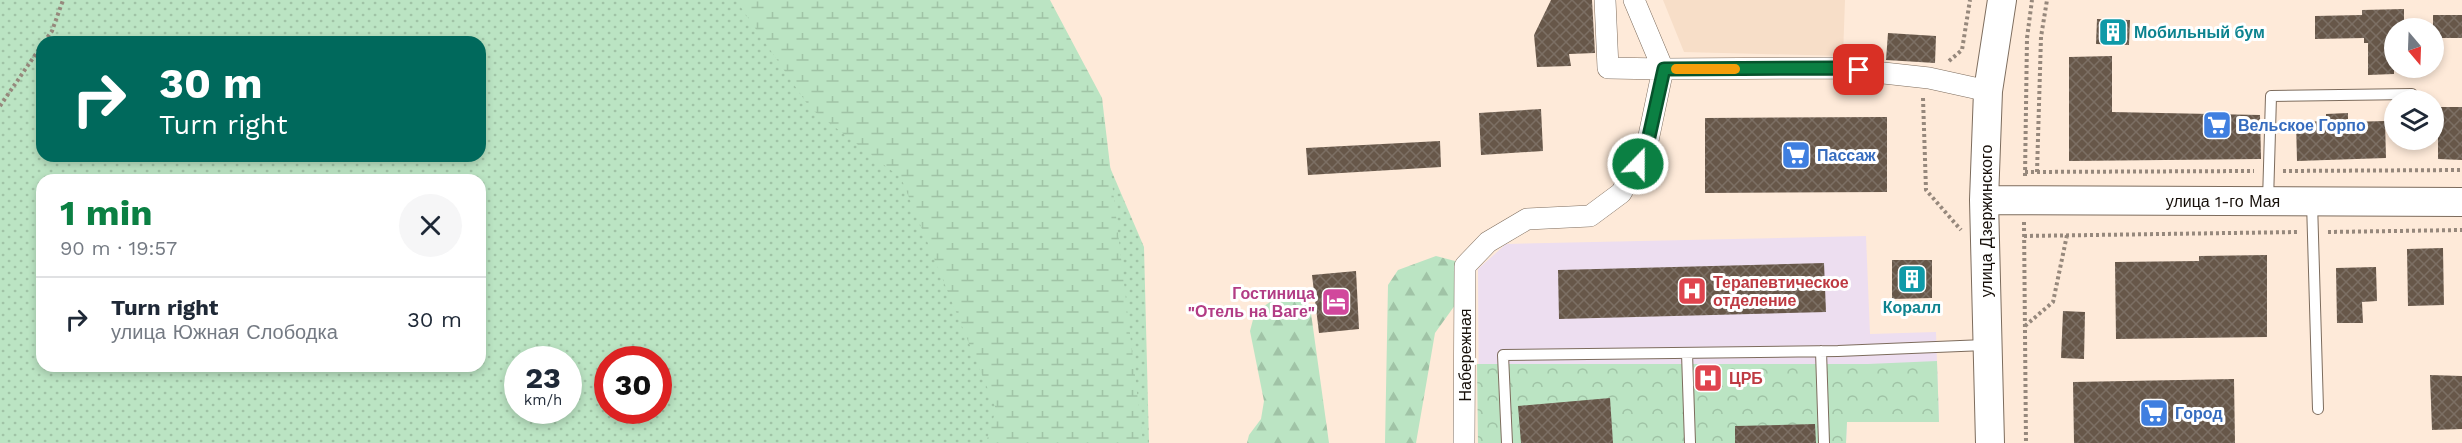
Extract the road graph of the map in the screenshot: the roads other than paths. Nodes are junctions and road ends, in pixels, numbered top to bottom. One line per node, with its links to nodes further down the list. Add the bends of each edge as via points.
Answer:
1 (1605, 0): 4 (street, via 1608,68)
2 (1634, 0): 4 (street)
3 (2002, 0): 5 (street, улица Дзержинского)
4 (1664, 69): 5 (street, via 1838,68 1929,78); 15 (street, Набережная, via 1646,150 1621,193 1590,216 1527,219 1488,242 1465,266)
5 (1988, 91): 7 (street, улица Дзержинского)
6 (2384, 94): 8 (lane, via 2271,96)
7 (1984, 200): 8 (street, улица 1-го Мая); 11 (street, улица Дзержинского)
8 (2268, 202): 9 (street, улица 1-го Мая)
9 (2312, 202): 10 (street, улица 1-го Мая); 14 (lane)
10 (2462, 202)
11 (1987, 345): 12 (lane); 19 (street, улица Дзержинского)
12 (1821, 351): 13 (lane); 18 (lane)
13 (1687, 353): 16 (lane, via 1503,355); 17 (lane)
14 (2318, 409)
15 (1464, 443)
16 (1507, 443)
17 (1690, 443)
18 (1824, 443)
19 (1990, 443)

